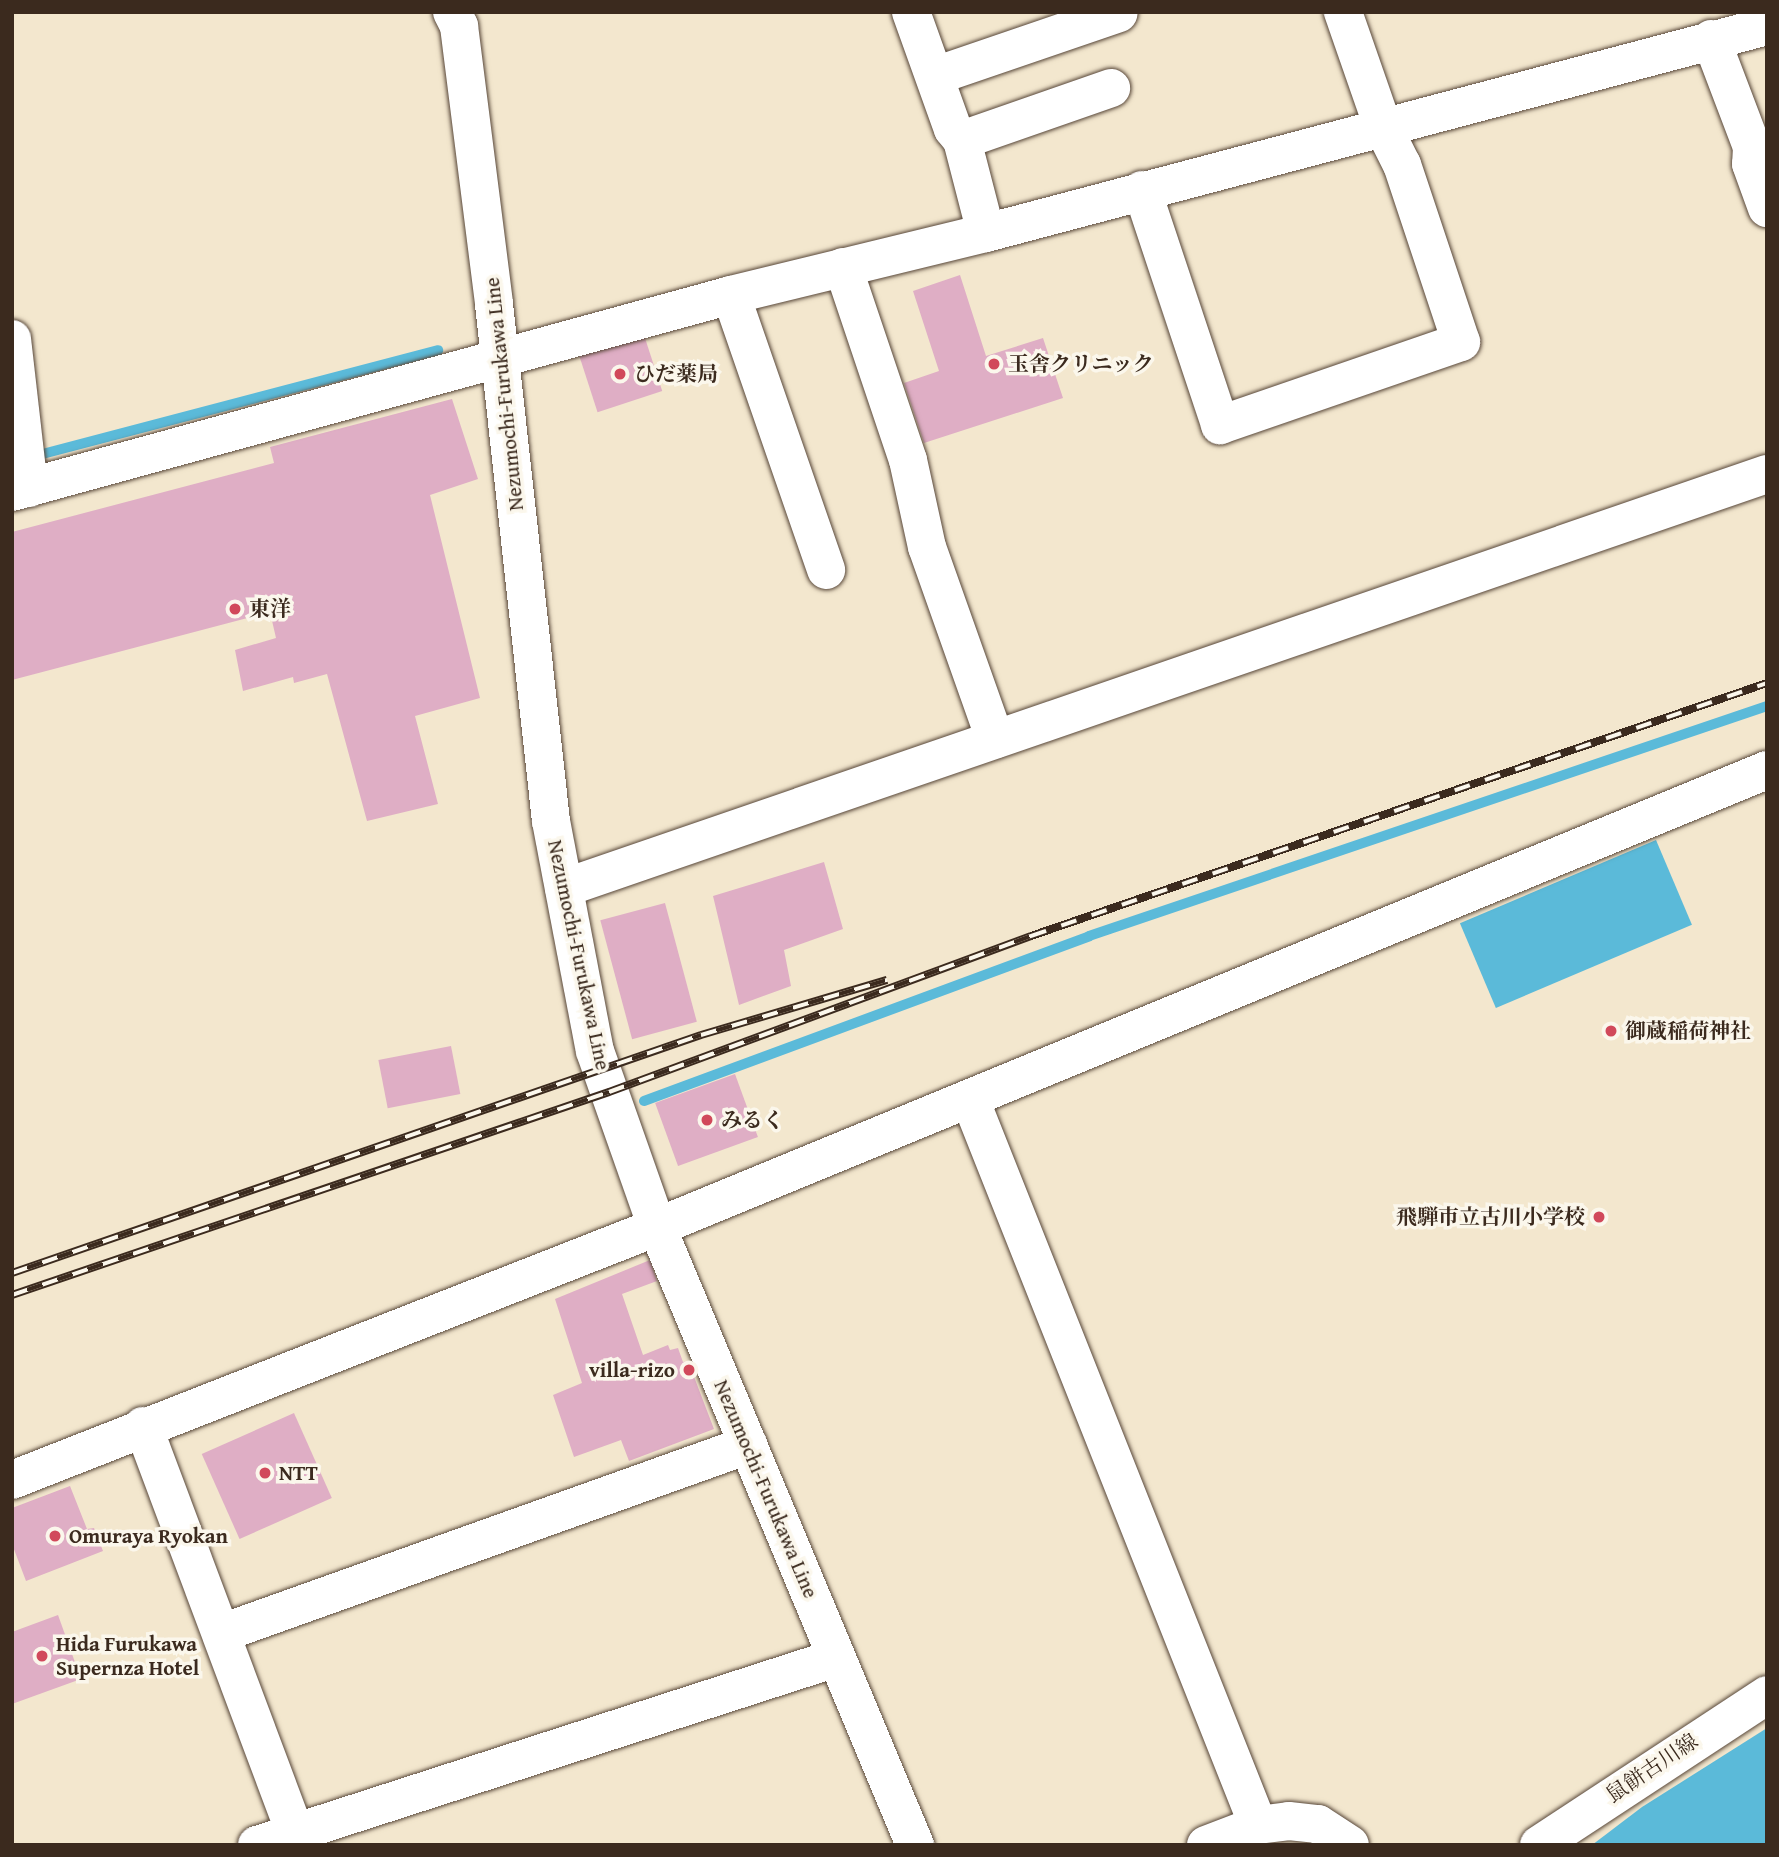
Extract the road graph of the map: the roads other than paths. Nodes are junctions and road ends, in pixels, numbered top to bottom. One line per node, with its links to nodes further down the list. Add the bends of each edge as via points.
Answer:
1 (452, 12): 17 (street, Nezumochi-Furukawa Line, via 460,38)
2 (911, 12): 7 (street)
3 (1343, 12): 9 (street)
4 (1119, 13): 7 (street)
5 (1767, 26): 6 (street)
6 (1712, 39): 9 (street); 12 (street, via 1752,147 1751,164)
7 (935, 76): 10 (street, via 953,129)
8 (1111, 88): 10 (street)
9 (1383, 127): 11 (street); 11 (street, via 1402,165 1461,342 1220,425)
10 (962, 140): 13 (street)
11 (1142, 190): 13 (street)
12 (1767, 208)
13 (986, 233): 14 (street)
14 (843, 267): 15 (street); 21 (street, via 908,460 927,547)
15 (731, 295): 17 (street); 20 (street)
16 (12, 339): 18 (street)
17 (498, 358): 18 (street); 23 (street, Nezumochi-Furukawa Line, via 551,821)
18 (23, 471)
19 (1767, 474): 21 (street)
20 (825, 570)
21 (995, 739): 23 (street)
22 (1767, 770): 24 (street)
23 (564, 888): 25 (street, Nezumochi-Furukawa Line, via 595,1051)
24 (970, 1099): 25 (street); 32 (street)
25 (657, 1227): 26 (street); 27 (street, Nezumochi-Furukawa Line)
26 (143, 1426): 28 (street); 29 (street)
27 (748, 1445): 29 (street); 30 (street, Nezumochi-Furukawa Line)
28 (12, 1480)
29 (222, 1633): 33 (street)
30 (836, 1658): 33 (street); 35 (street, Nezumochi-Furukawa Line)
31 (1767, 1695): 38 (street, 鼠餅古川線)
32 (1258, 1825): 36 (street); 37 (street, via 1318,1824)
33 (298, 1839): 34 (street)
34 (257, 1845)
35 (915, 1845)
36 (1206, 1845)
37 (1350, 1845)
38 (1539, 1845)

